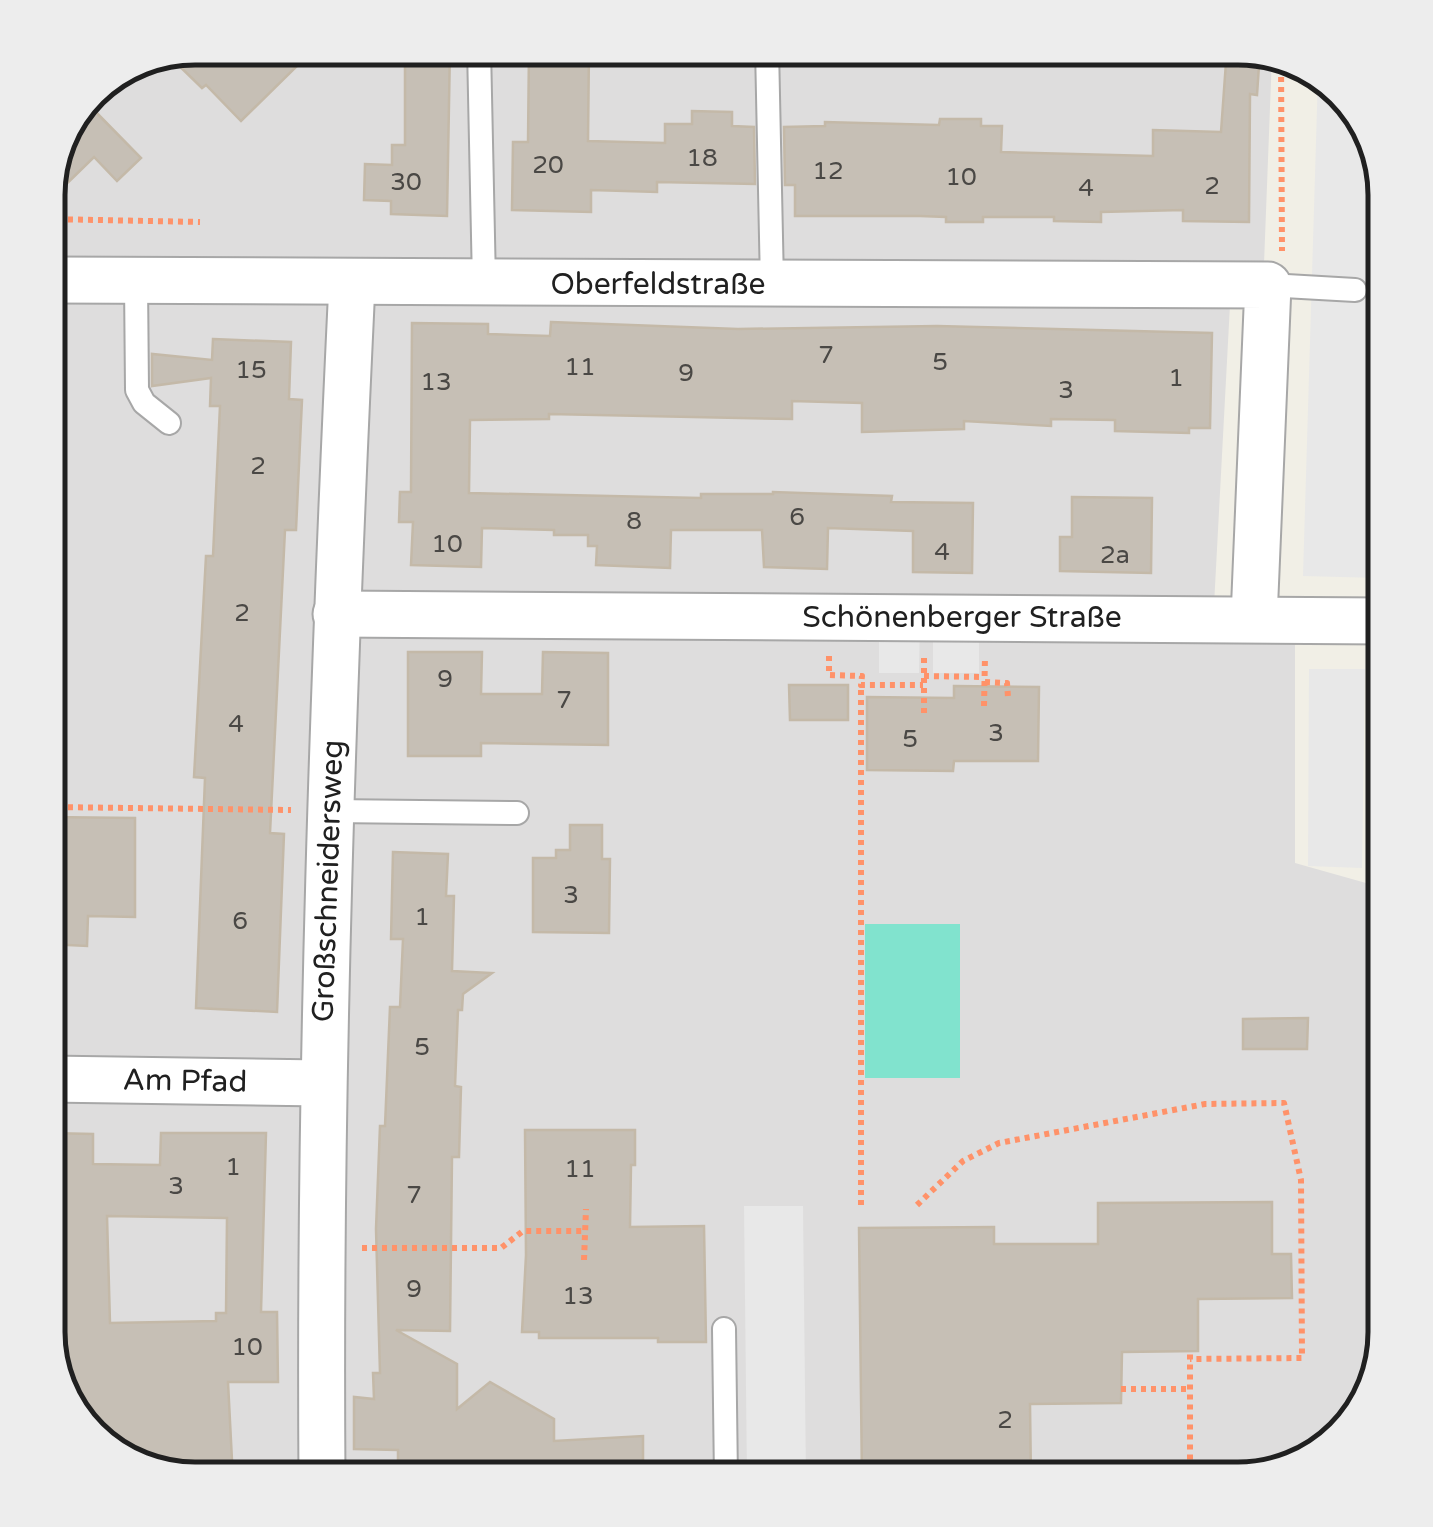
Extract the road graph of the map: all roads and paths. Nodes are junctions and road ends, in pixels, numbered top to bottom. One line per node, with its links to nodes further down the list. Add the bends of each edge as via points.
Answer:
1 (478, 65): 9 (lane)
2 (767, 65): 10 (lane)
3 (1281, 73): 11 (path, via 1282,262)
4 (65, 219): 5 (path)
5 (200, 222)
6 (65, 280): 7 (street, Oberfeldstraße)
7 (136, 282): 8 (street, Oberfeldstraße); 13 (lane, via 138,390)
8 (352, 283): 9 (street, Oberfeldstraße); 14 (street, Großschneidersweg)
9 (484, 283): 10 (street, Oberfeldstraße)
10 (772, 284): 11 (street, Oberfeldstraße)
11 (1268, 285): 12 (lane); 17 (street)
12 (1355, 290)
13 (169, 423)
14 (336, 614): 15 (street, Schönenberger Straße); 24 (street, Großschneidersweg)
15 (828, 616): 16 (street, Schönenberger Straße); 20 (path, via 828,675 862,676)
16 (924, 618): 17 (street, Schönenberger Straße); 19 (path)
17 (1254, 619): 18 (street, Schönenberger Straße)
18 (1368, 621)
19 (924, 681): 20 (path); 21 (path, via 1008,682); 22 (path)
20 (861, 685): 29 (path)
21 (1008, 697)
22 (924, 717)
23 (65, 807): 24 (path)
24 (331, 811): 25 (lane); 27 (street, Großschneidersweg)
25 (517, 813)
26 (65, 1079): 27 (street, Am Pfad)
27 (322, 1083): 32 (street, Großschneidersweg)
28 (917, 1205): 36 (path, via 964,1160 999,1143 1205,1104 1284,1103 1301,1180 1302,1358 1190,1355)
29 (861, 1206)
30 (586, 1209): 31 (path)
31 (585, 1231): 32 (path, via 522,1231 501,1248); 33 (path)
32 (320, 1248): 37 (street, Großschneidersweg)
33 (584, 1260)
34 (724, 1329): 38 (lane)
35 (1121, 1389): 36 (path)
36 (1190, 1389): 39 (path)
37 (322, 1462)
38 (726, 1462)
39 (1189, 1462)

